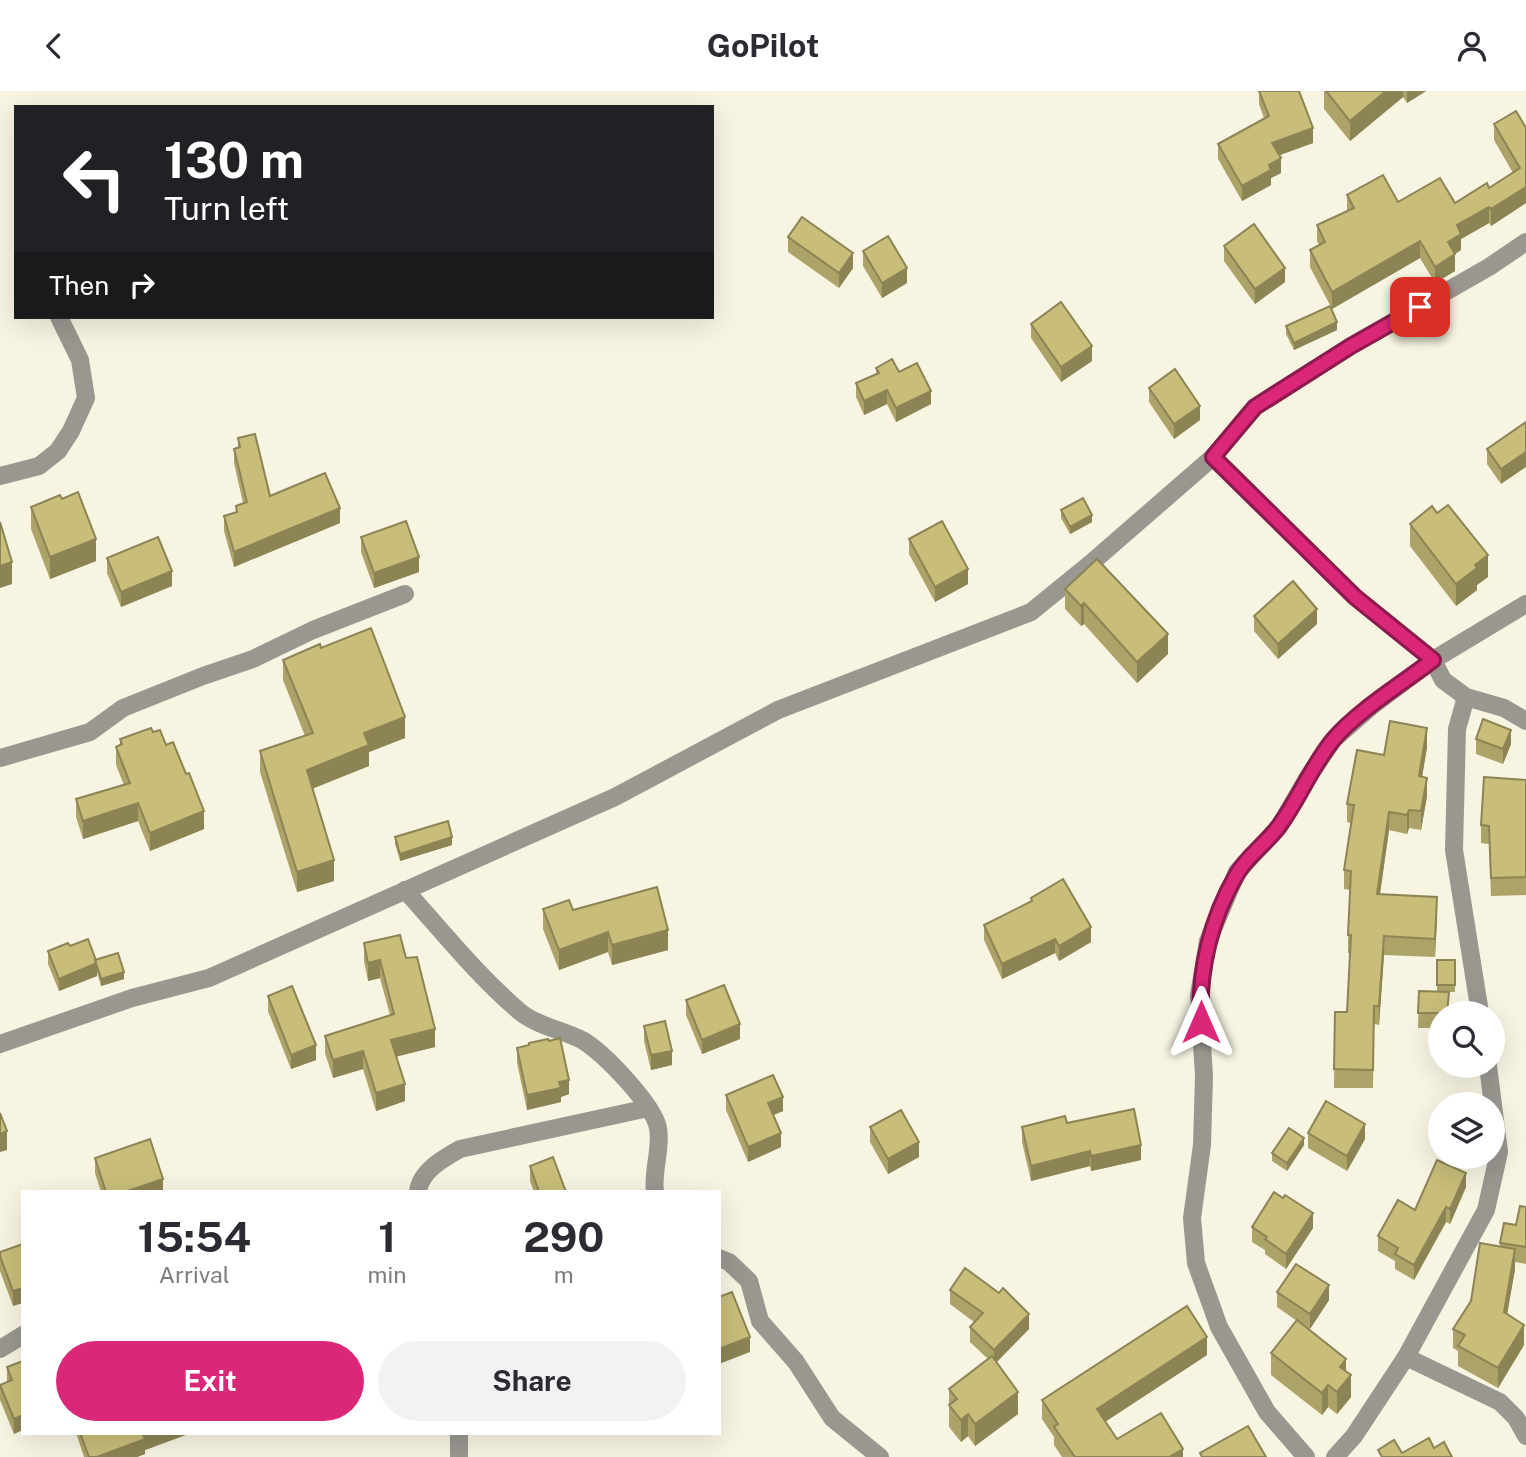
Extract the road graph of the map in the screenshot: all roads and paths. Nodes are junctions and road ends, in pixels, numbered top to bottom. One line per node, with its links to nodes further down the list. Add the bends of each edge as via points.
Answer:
1 (1526, 242): 3 (street, via 1255,407)
2 (60, 319): 4 (street, via 80,360 86,398 58,451 39,466)
3 (1213, 457): 7 (street, via 1355,597); 11 (street, via 1031,612 778,710 615,797)
4 (0, 476)
5 (405, 594): 10 (street, via 123,708 90,732)
6 (1526, 604): 7 (street)
7 (1433, 660): 8 (street, via 1443,680); 26 (street, via 1334,739 1279,827 1237,872 1208,940 1199,995 1204,1076 1202,1145 1192,1219 1196,1263 1219,1327 1267,1412)
8 (1465, 697): 9 (street, via 1504,708); 12 (street, via 1457,729 1454,850)
9 (1526, 722)
10 (0, 758)
11 (405, 890): 13 (street, via 209,978); 15 (street, via 522,1014 600,1052)
12 (1478, 1001)
13 (1, 1039)
14 (1490, 1078): 21 (street, via 1499,1151 1486,1210)
15 (648, 1108): 16 (street, via 460,1149 438,1162); 17 (street, via 658,1127)
16 (418, 1190)
17 (655, 1190)
18 (721, 1259): 25 (street, via 749,1281 760,1321 802,1370 832,1418)
19 (21, 1336): 20 (street)
20 (0, 1349)
21 (1406, 1357): 23 (street, via 1500,1402 1516,1417); 27 (street)
22 (459, 1435): 24 (street)
23 (1526, 1436)
24 (459, 1457)
25 (880, 1457)
26 (1306, 1457)
27 (1335, 1457)

